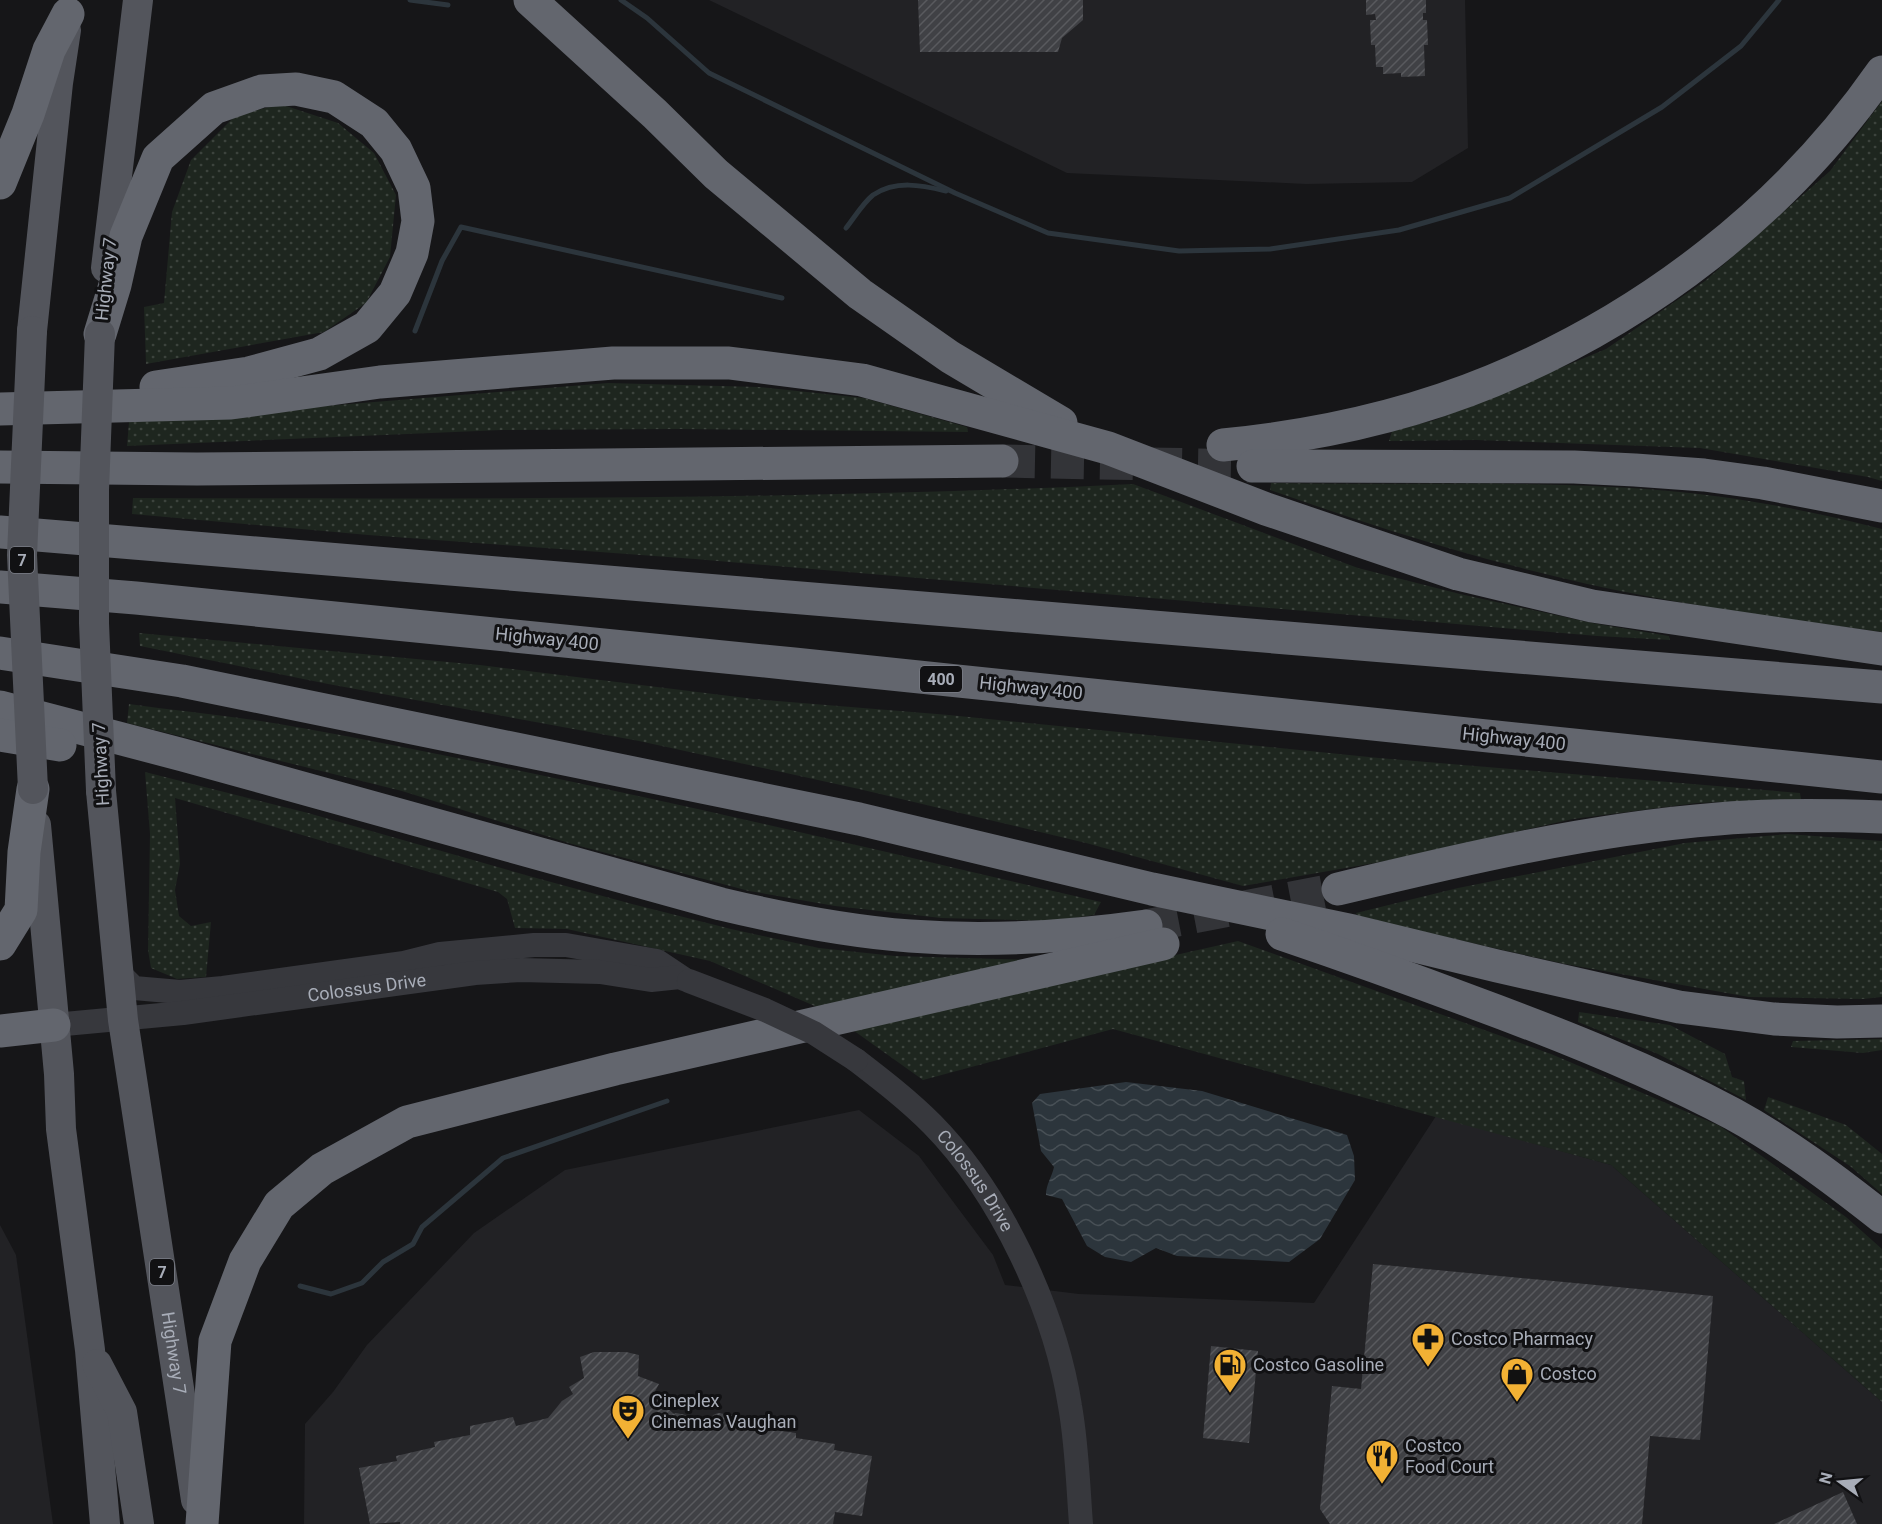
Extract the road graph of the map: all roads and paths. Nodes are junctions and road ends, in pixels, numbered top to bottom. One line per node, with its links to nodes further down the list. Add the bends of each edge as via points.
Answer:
1 (138, 0): 6 (main road, Highway 7 / 7)
2 (530, 0): 10 (highway, via 716,174 860,294 980,375)
3 (69, 7): 5 (highway); 24 (main road, 7, bridge, via 32,331 22,555)
4 (1882, 72): 9 (highway, via 1816,156 1742,228 1677,279 1612,320 1551,354 1430,403 1373,420)
5 (0, 183)
6 (100, 334): 8 (highway, via 126,236 158,158 214,108 262,91 296,89 334,97 374,123 396,150 414,188 418,221 412,253 395,293 367,327 319,354 249,373 141,390 66,394); 29 (main road, Highway 7 / 7, bridge, via 94,622 101,791)
7 (0, 409): 8 (highway)
8 (35, 410): 10 (highway, via 231,402 380,382 613,363 729,363 862,381)
9 (1223, 445)
10 (1108, 448): 17 (highway, via 1266,509 1458,574 1592,606)
11 (1002, 460): 13 (highway, via 197,469)
12 (1253, 466): 14 (highway, via 1635,470 1763,483)
13 (0, 467)
14 (1882, 506)
15 (0, 532): 19 (highway)
16 (0, 587): 23 (highway, Highway 400 / 400, via 759,660)
17 (1882, 649)
18 (0, 653): 26 (highway, via 182,681 859,819)
19 (1882, 687)
20 (0, 707): 22 (highway)
21 (0, 735): 22 (highway, via 148,760)
22 (183, 755): 39 (highway, via 782,919 900,935 1154,935 407,1122 322,1168 279,1205 245,1261 215,1341)
23 (1882, 777)
24 (33, 789): 28 (highway, via 21,910); 33 (main road, 7)
25 (1882, 817): 27 (highway, via 1779,816 1662,825 1509,850)
26 (1152, 889): 32 (highway, via 1679,1007 1774,1019); 35 (highway, via 1521,1020 1676,1085 1785,1146)
27 (1338, 889)
28 (0, 944)
29 (119, 974): 30 (street, Colossus Drive, via 134,988); 31 (main road, Highway 7 / 7)
30 (181, 1002): 31 (street, Colossus Drive); 40 (street, Colossus Drive, bridge, via 510,970 600,972 651,980 685,979 814,1033 896,1090 933,1126 989,1197 1047,1314 1071,1406)
31 (123, 1020): 33 (street, Colossus Drive); 39 (main road, Highway 7 / 7)
32 (1882, 1021)
33 (54, 1025): 34 (highway); 36 (main road, 7, via 61,1129)
34 (0, 1031)
35 (1882, 1217)
36 (90, 1350): 37 (main road, 7); 38 (main road, via 122,1412)
37 (105, 1524)
38 (139, 1524)
39 (201, 1524)
40 (1081, 1524)

